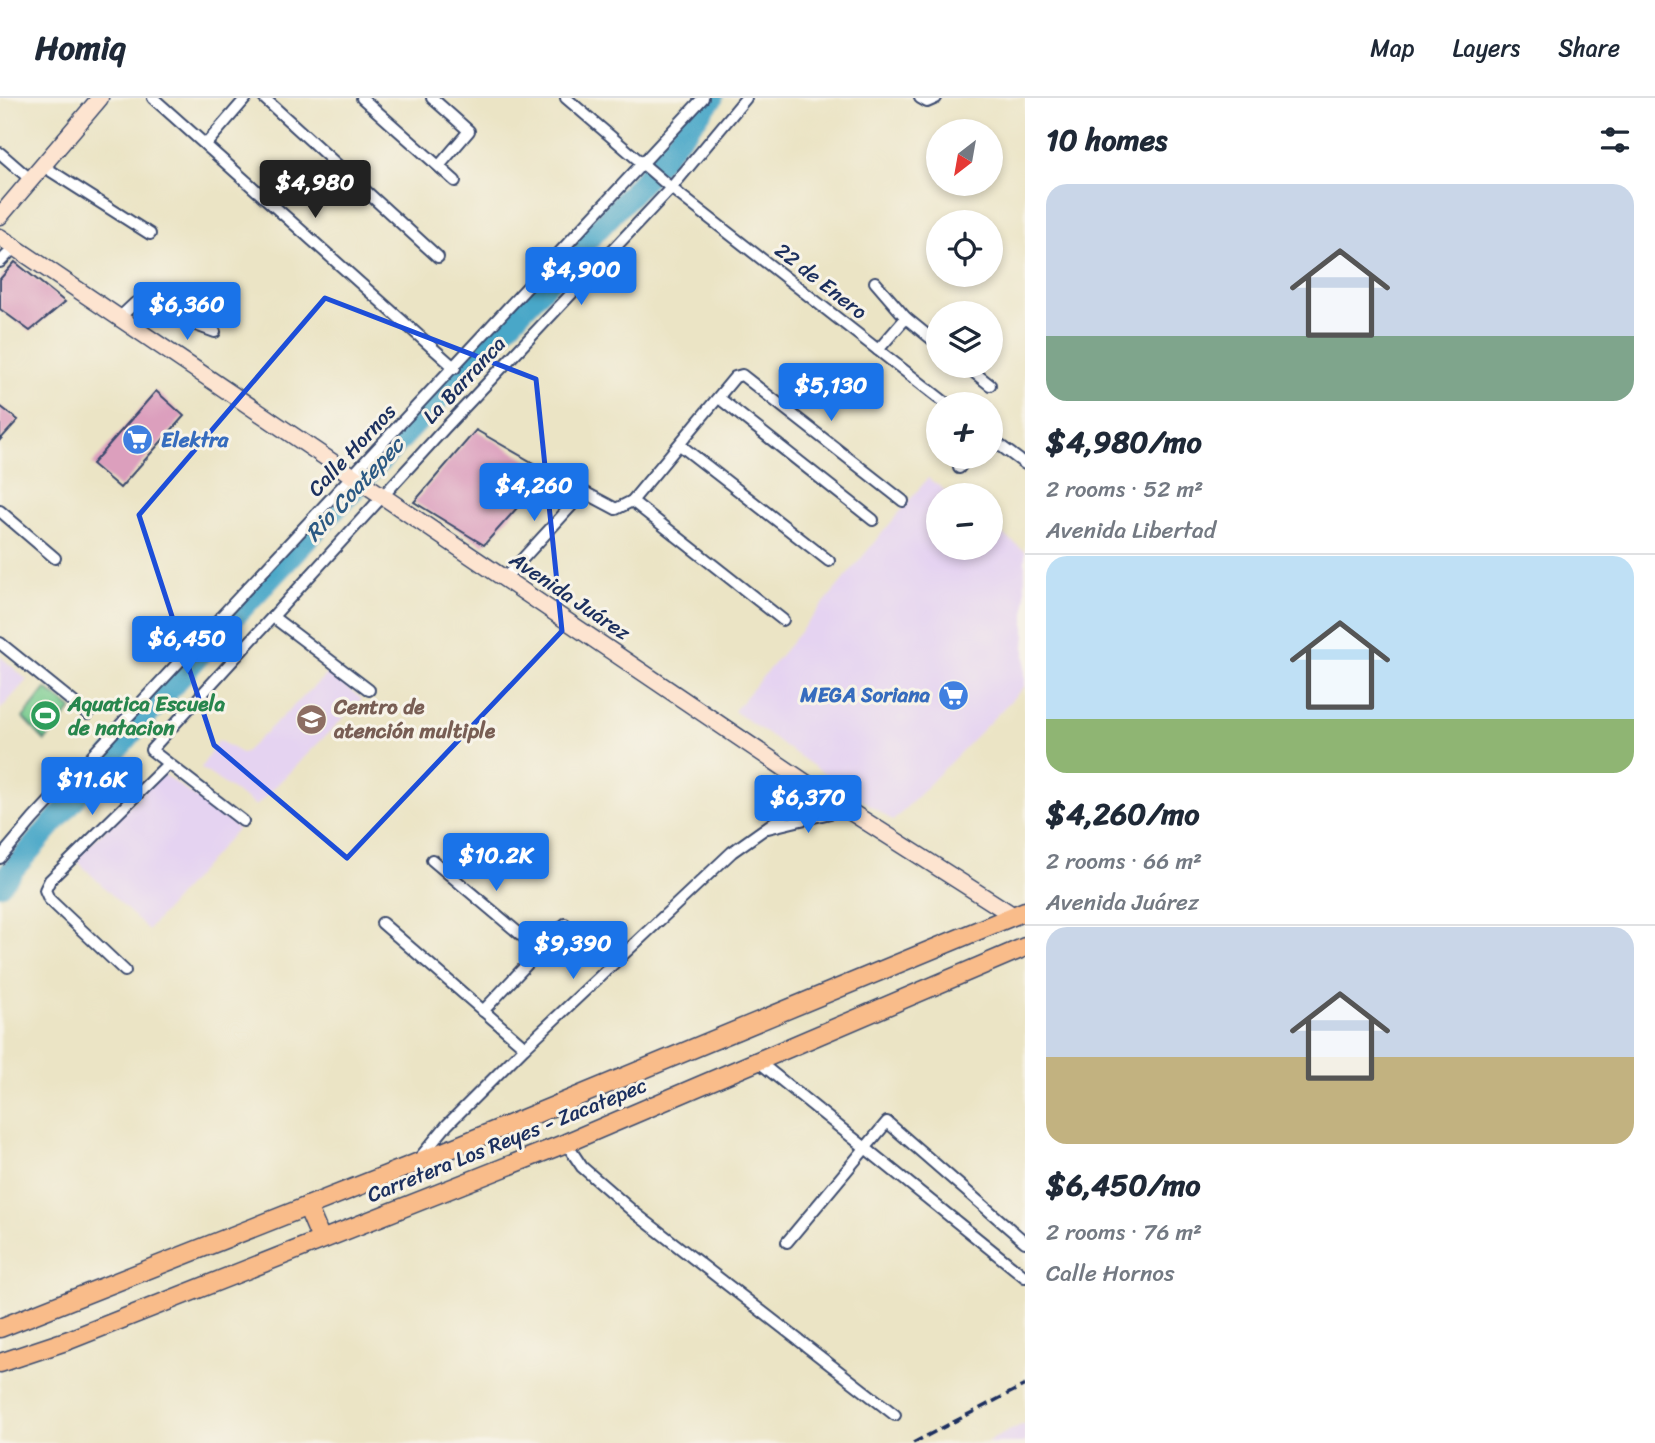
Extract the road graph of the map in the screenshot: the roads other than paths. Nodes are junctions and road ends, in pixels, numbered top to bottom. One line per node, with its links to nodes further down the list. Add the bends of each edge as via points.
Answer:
1 (100, 98): 14 (street)
2 (153, 98): 12 (street)
3 (246, 98): 12 (street)
4 (264, 98): 24 (street)
5 (362, 98): 15 (street)
6 (432, 98): 15 (street, via 469,131)
7 (566, 98): 16 (street, 22 de Enero)
8 (746, 98): 19 (street, La Barranca)
9 (920, 98): 10 (street, via 927,102)
10 (936, 98)
11 (699, 100): 16 (street, Calle Hornos)
12 (207, 143): 32 (street)
13 (0, 153): 17 (street)
14 (43, 166): 17 (street); 21 (street)
15 (439, 166): 18 (street)
16 (645, 166): 19 (street, 22 de Enero); 32 (street, Calle Hornos)
17 (31, 180): 20 (street)
18 (455, 181)
19 (670, 187): 31 (street, 22 de Enero); 41 (street, La Barranca)
20 (0, 216)
21 (150, 234)
22 (0, 237): 23 (street, Avenida Juárez)
23 (15, 247): 25 (street); 27 (street, Avenida Juárez)
24 (438, 257)
25 (0, 262)
26 (875, 282): 28 (street)
27 (119, 318): 29 (street, via 135,303); 40 (street, Avenida Juárez)
28 (906, 318): 30 (street); 31 (street)
29 (215, 332)
30 (926, 334)
31 (878, 350): 35 (street, 22 de Enero)
32 (455, 368): 40 (street, Calle Hornos)
33 (981, 378): 34 (street)
34 (990, 385)
35 (932, 392)
36 (719, 398): 37 (street); 43 (street, via 735,377 749,378); 45 (street)
37 (680, 445): 42 (street); 47 (street)
38 (1003, 448): 39 (street)
39 (1025, 464)
40 (355, 478): 41 (street, Avenida Juárez); 59 (street, Calle Hornos)
41 (378, 493): 48 (street, Avenida Juárez); 49 (street, La Barranca)
42 (632, 501): 48 (street, via 616,509 584,492); 50 (street)
43 (903, 501)
44 (0, 511): 46 (street)
45 (873, 520)
46 (55, 558)
47 (829, 561)
48 (506, 578): 55 (street, Avenida Juárez)
49 (273, 617): 52 (street); 54 (street, La Barranca, via 151,750)
50 (783, 620)
51 (0, 643): 53 (street)
52 (369, 690)
53 (88, 714)
54 (169, 764): 57 (street); 66 (street, via 44,890)
55 (818, 791): 56 (street, Avenida Juárez); 58 (street)
56 (847, 809): 58 (street); 61 (street, Avenida Juárez)
57 (243, 821)
58 (762, 830): 68 (street, via 732,852)
59 (0, 858)
60 (432, 860): 65 (street)
61 (1021, 917): 72 (main road, Carretera Los Reyes - Zacatepec)
62 (382, 923): 67 (street)
63 (565, 924): 65 (street)
64 (1025, 947): 69 (main road, Carretera Los Reyes - Zacatepec)
65 (540, 951): 67 (street)
66 (125, 971)
67 (483, 1011): 68 (street)
68 (525, 1047): 72 (street)
69 (759, 1062): 70 (main road, Carretera Los Reyes - Zacatepec); 71 (street)
70 (566, 1143): 74 (main road, Carretera Los Reyes - Zacatepec); 80 (street, via 582,1167 635,1213)
71 (865, 1147): 75 (street); 76 (street, via 887,1122); 77 (street)
72 (414, 1164): 73 (main road, Carretera Los Reyes - Zacatepec)
73 (307, 1206): 74 (main road); 78 (main road, Carretera Los Reyes - Zacatepec)
74 (321, 1239): 79 (main road, Carretera Los Reyes - Zacatepec)
75 (786, 1242)
76 (1025, 1242)
77 (1025, 1278)
78 (0, 1328)
79 (0, 1363)
80 (895, 1415)

